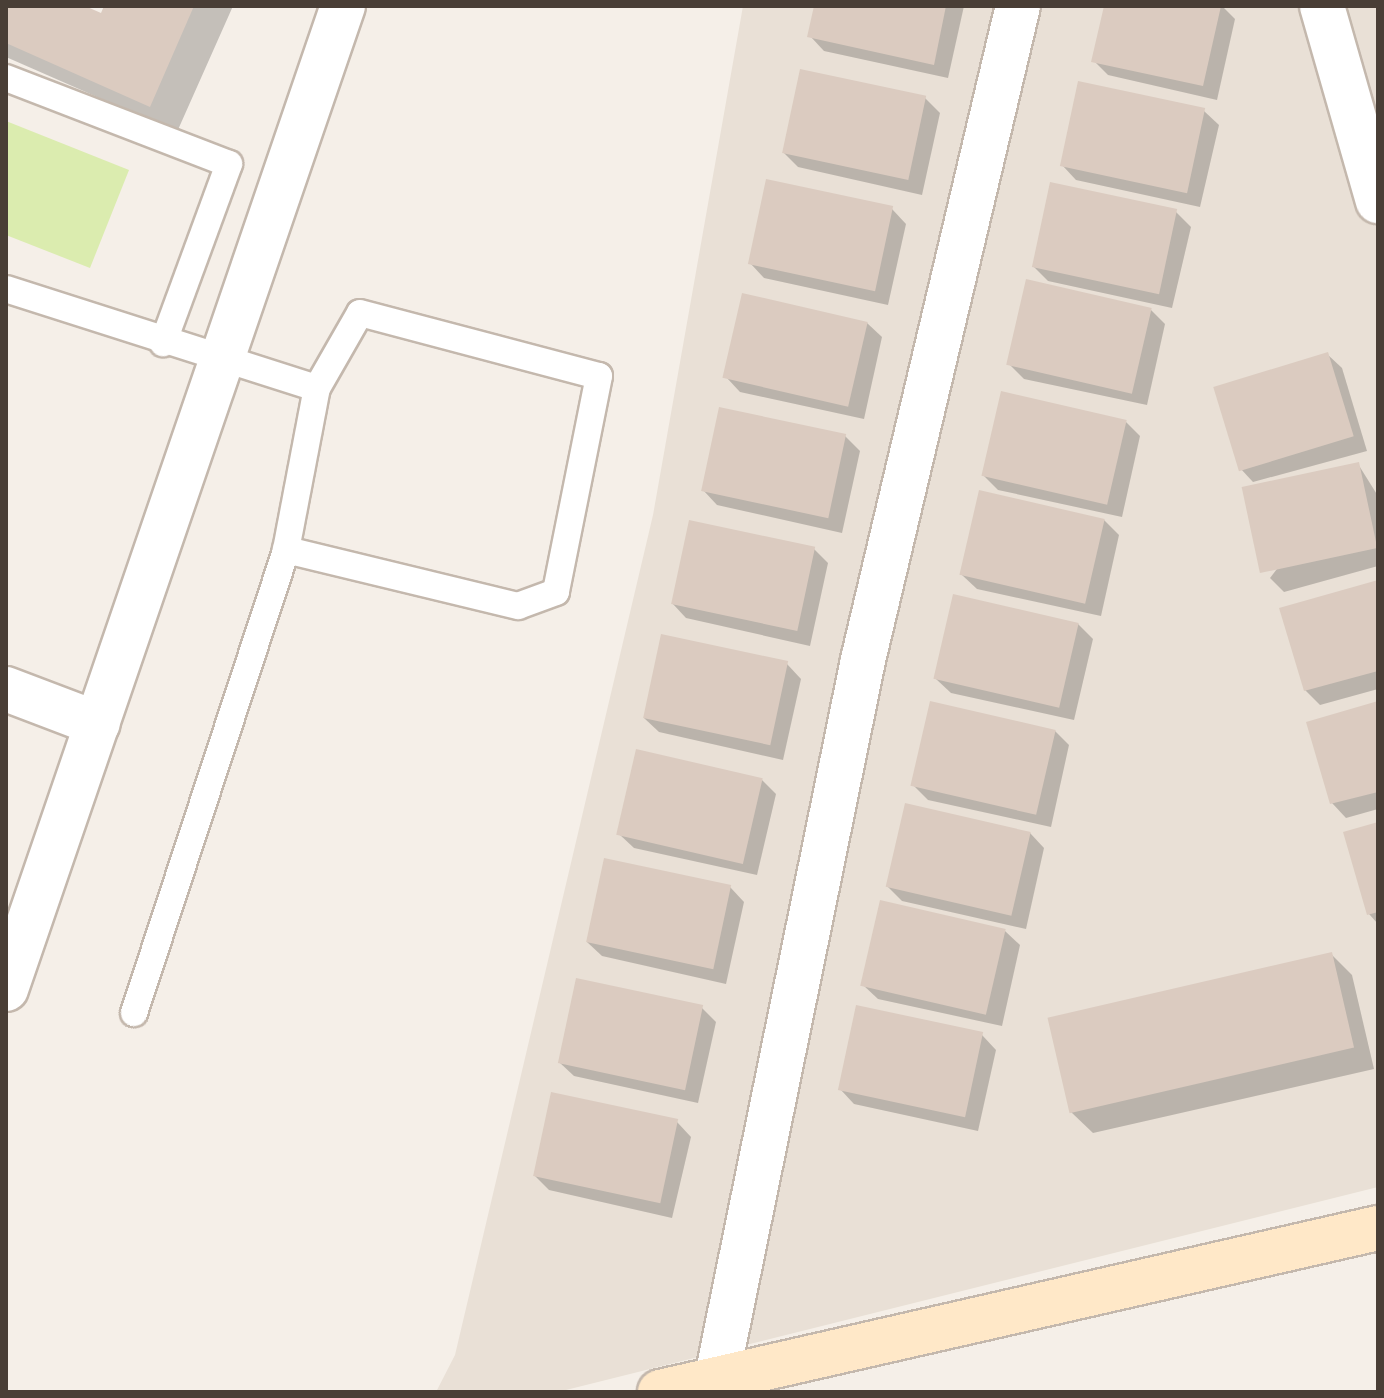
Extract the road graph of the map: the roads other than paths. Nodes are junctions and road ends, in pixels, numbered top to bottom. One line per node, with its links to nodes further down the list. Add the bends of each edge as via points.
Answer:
1 (343, 6): 8 (street)
2 (1018, 6): 16 (street, via 863,660)
3 (1322, 6): 5 (street)
4 (6, 78): 7 (lane, via 229,164)
5 (1378, 201)
6 (6, 289): 7 (lane)
7 (163, 343): 8 (lane)
8 (217, 362): 9 (lane); 12 (street)
9 (317, 388): 10 (lane); 10 (lane, via 360,313 599,376 556,592 518,606)
10 (286, 550): 14 (lane)
11 (6, 689): 12 (street)
12 (98, 724): 13 (street)
13 (6, 989)
14 (134, 1013)
15 (1378, 1228): 16 (main road)
16 (717, 1377): 17 (main road)
17 (660, 1392)

